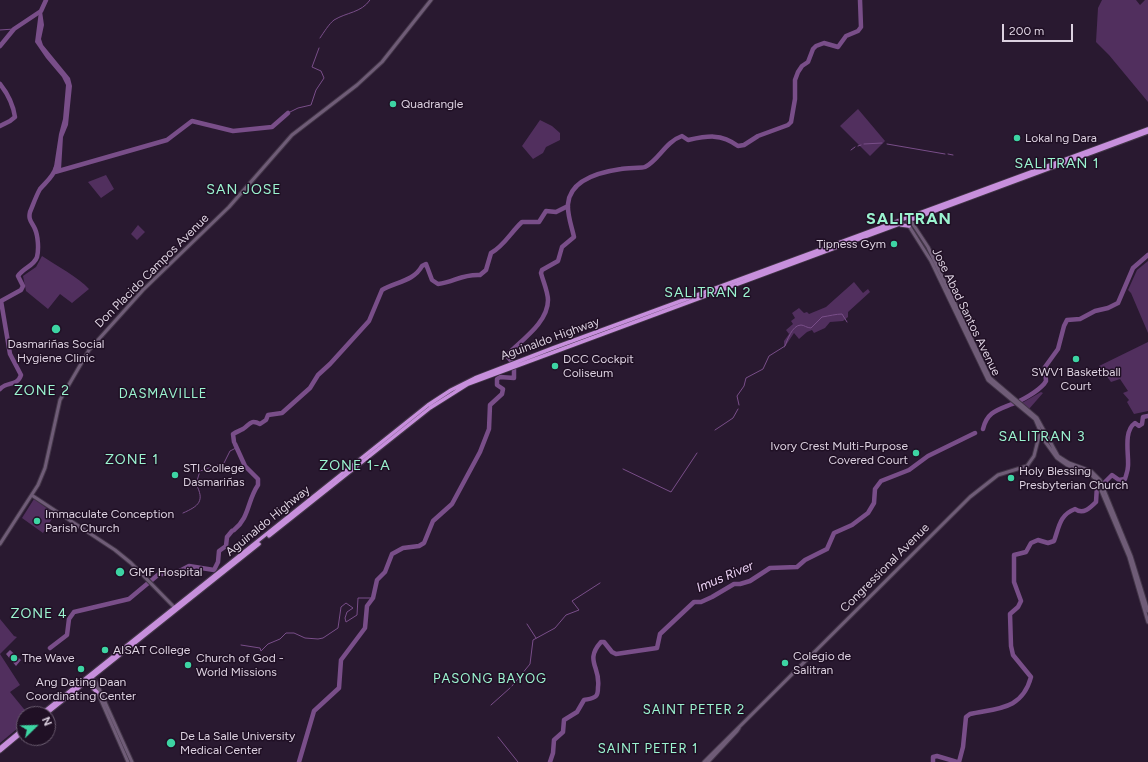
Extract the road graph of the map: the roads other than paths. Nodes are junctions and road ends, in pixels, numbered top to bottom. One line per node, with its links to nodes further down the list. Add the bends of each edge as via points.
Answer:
1 (431, 0): 10 (main road, Don Placido Campos Avenue, via 382,62 357,85 292,134 229,206 140,293 89,350 60,400 45,468)
2 (1147, 131): 3 (highway, Aguinaldo Highway); 4 (highway, Aguinaldo Highway)
3 (916, 218): 4 (highway, Aguinaldo Highway); 5 (highway)
4 (908, 219): 5 (main road, Jose Abad Santos Avenue); 6 (highway, Aguinaldo Highway); 7 (highway, Aguinaldo Highway)
5 (911, 225): 6 (highway, via 903,224); 8 (main road, Jose Abad Santos Avenue, via 931,261 986,378 1034,419)
6 (886, 229): 7 (highway, Aguinaldo Highway)
7 (517, 363): 12 (highway, Aguinaldo Highway, via 463,383 428,405)
8 (1042, 433): 9 (main road, Jose Abad Santos Avenue, via 1057,458 1067,466 1092,474 1099,480); 20 (main road, Congressional Avenue, via 1038,438 1034,456 1027,466 998,475 970,497)
9 (1102, 488): 13 (main road, Jose Abad Santos Avenue, via 1131,556); 14 (main road, Jose Abad Santos Avenue, via 1129,557)
10 (33, 496): 11 (main road, Don Placido Campos Avenue); 12 (main road, via 115,550 148,579)
11 (0, 544)
12 (175, 609): 15 (highway, Aguinaldo Highway)
13 (1148, 611)
14 (1148, 622)
15 (91, 677): 16 (highway, Aguinaldo Highway); 17 (main road); 18 (highway, Aguinaldo Highway); 26 (main road)
16 (86, 682): 17 (highway); 19 (highway, Aguinaldo Highway)
17 (97, 692): 25 (main road)
18 (52, 706)
19 (56, 706)
20 (738, 728): 27 (main road, Congressional Avenue); 28 (main road, Congressional Avenue)
21 (16, 735): 23 (highway)
22 (16, 738): 24 (highway)
23 (0, 748)
24 (0, 751)
25 (128, 762)
26 (132, 762)
27 (704, 762)
28 (708, 762)

